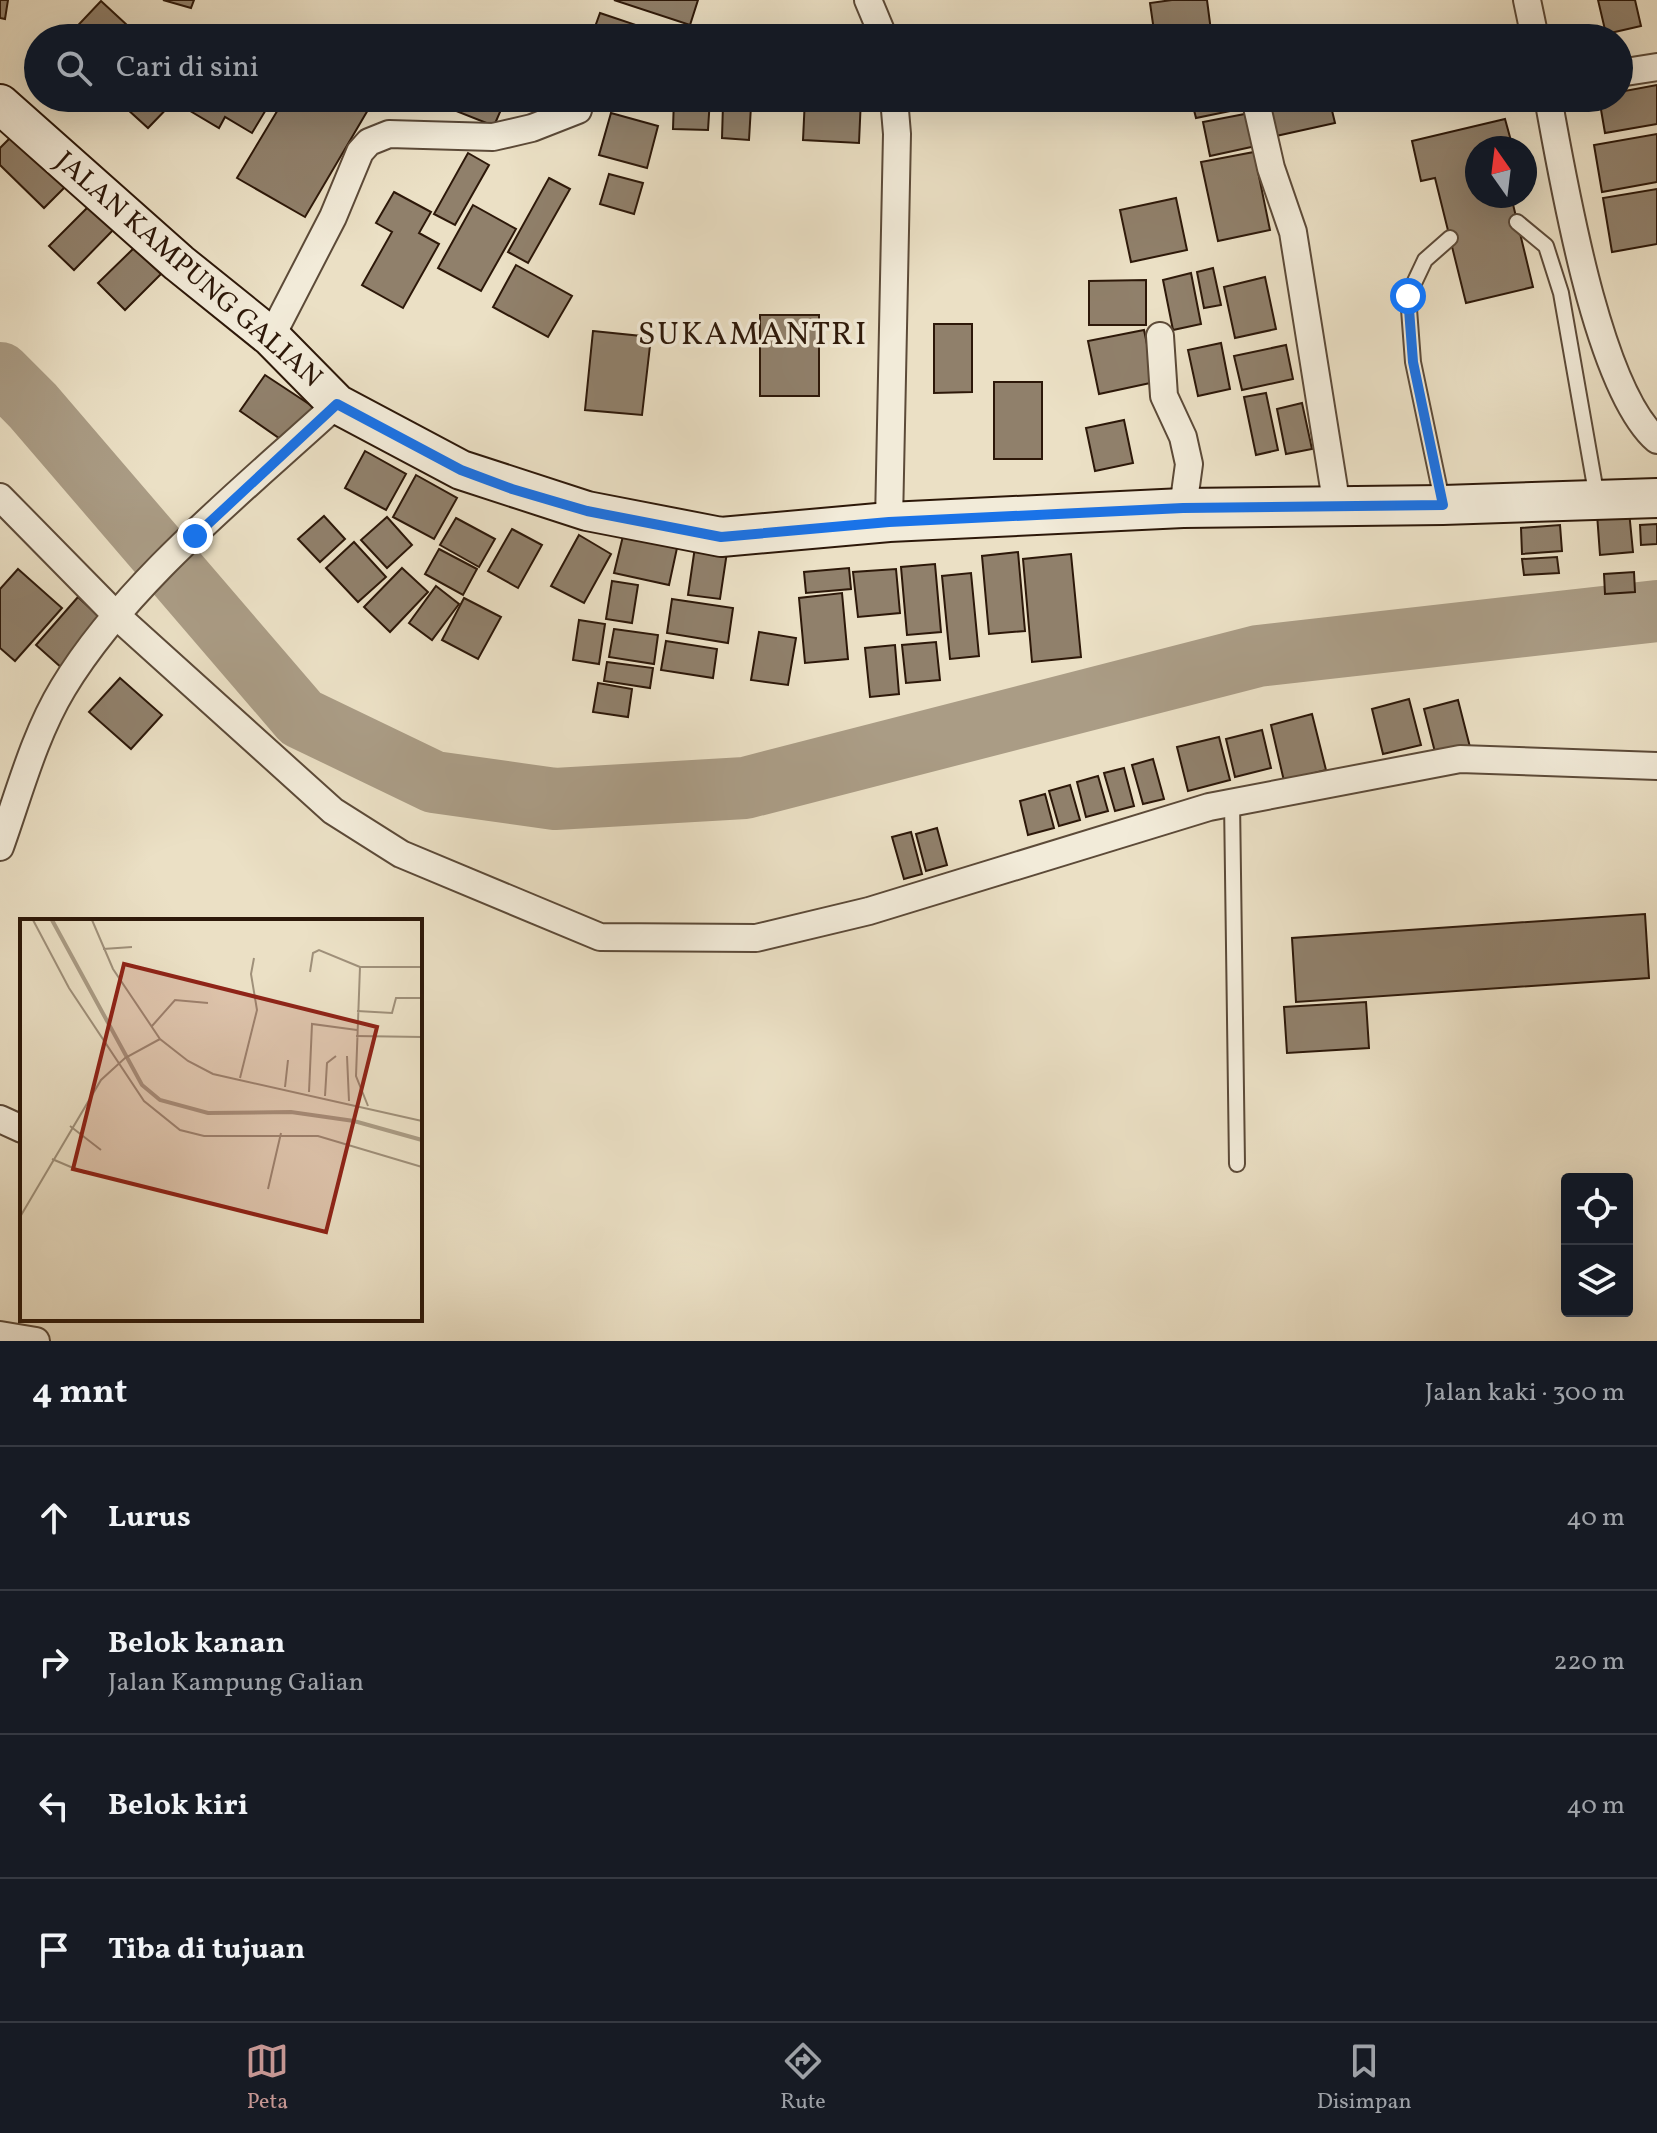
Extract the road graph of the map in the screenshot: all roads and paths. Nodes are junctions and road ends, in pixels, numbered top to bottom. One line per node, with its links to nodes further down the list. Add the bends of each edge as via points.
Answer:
1 (868, 0): 3 (street)
2 (1527, 0): 4 (street)
3 (878, 24)
4 (1532, 24)
5 (1657, 67): 6 (street)
6 (1633, 71)
7 (0, 104): 15 (main road, JALAN KAMPUNG GALIAN)
8 (573, 112): 15 (street, via 493,137 389,134 369,142)
9 (895, 112): 24 (street)
10 (1258, 112): 22 (street, via 1293,232)
11 (1550, 112): 17 (street, via 1566,199 1601,332 1626,396)
12 (1517, 222): 20 (lane, via 1546,246 1561,293)
13 (1450, 238): 21 (lane, via 1425,260 1408,296 1413,362)
14 (1160, 336): 23 (street, via 1164,396 1189,464)
15 (271, 337): 16 (main road, JALAN KAMPUNG GALIAN)
16 (337, 404): 24 (main road, JALAN KAMPUNG GALIAN, via 461,470 587,511 721,537); 25 (street, via 151,575)
17 (1657, 440)
18 (0, 497): 25 (street)
19 (1657, 498): 20 (main road, JALAN KAMPUNG GALIAN)
20 (1597, 499): 21 (main road, JALAN KAMPUNG GALIAN)
21 (1443, 505): 22 (main road, JALAN KAMPUNG GALIAN)
22 (1337, 507): 23 (main road, JALAN KAMPUNG GALIAN)
23 (1183, 508): 24 (main road, JALAN KAMPUNG GALIAN)
24 (889, 522)
25 (118, 617): 27 (street, via 333,811 401,854 600,937 756,938 869,911); 28 (street, via 61,691)
26 (1657, 766): 27 (street, via 1460,759)
27 (1232, 801): 31 (lane)
28 (0, 847)
29 (0, 1119): 30 (street)
30 (20, 1128)
31 (1237, 1164)
32 (0, 1335): 33 (street)
33 (36, 1341)

